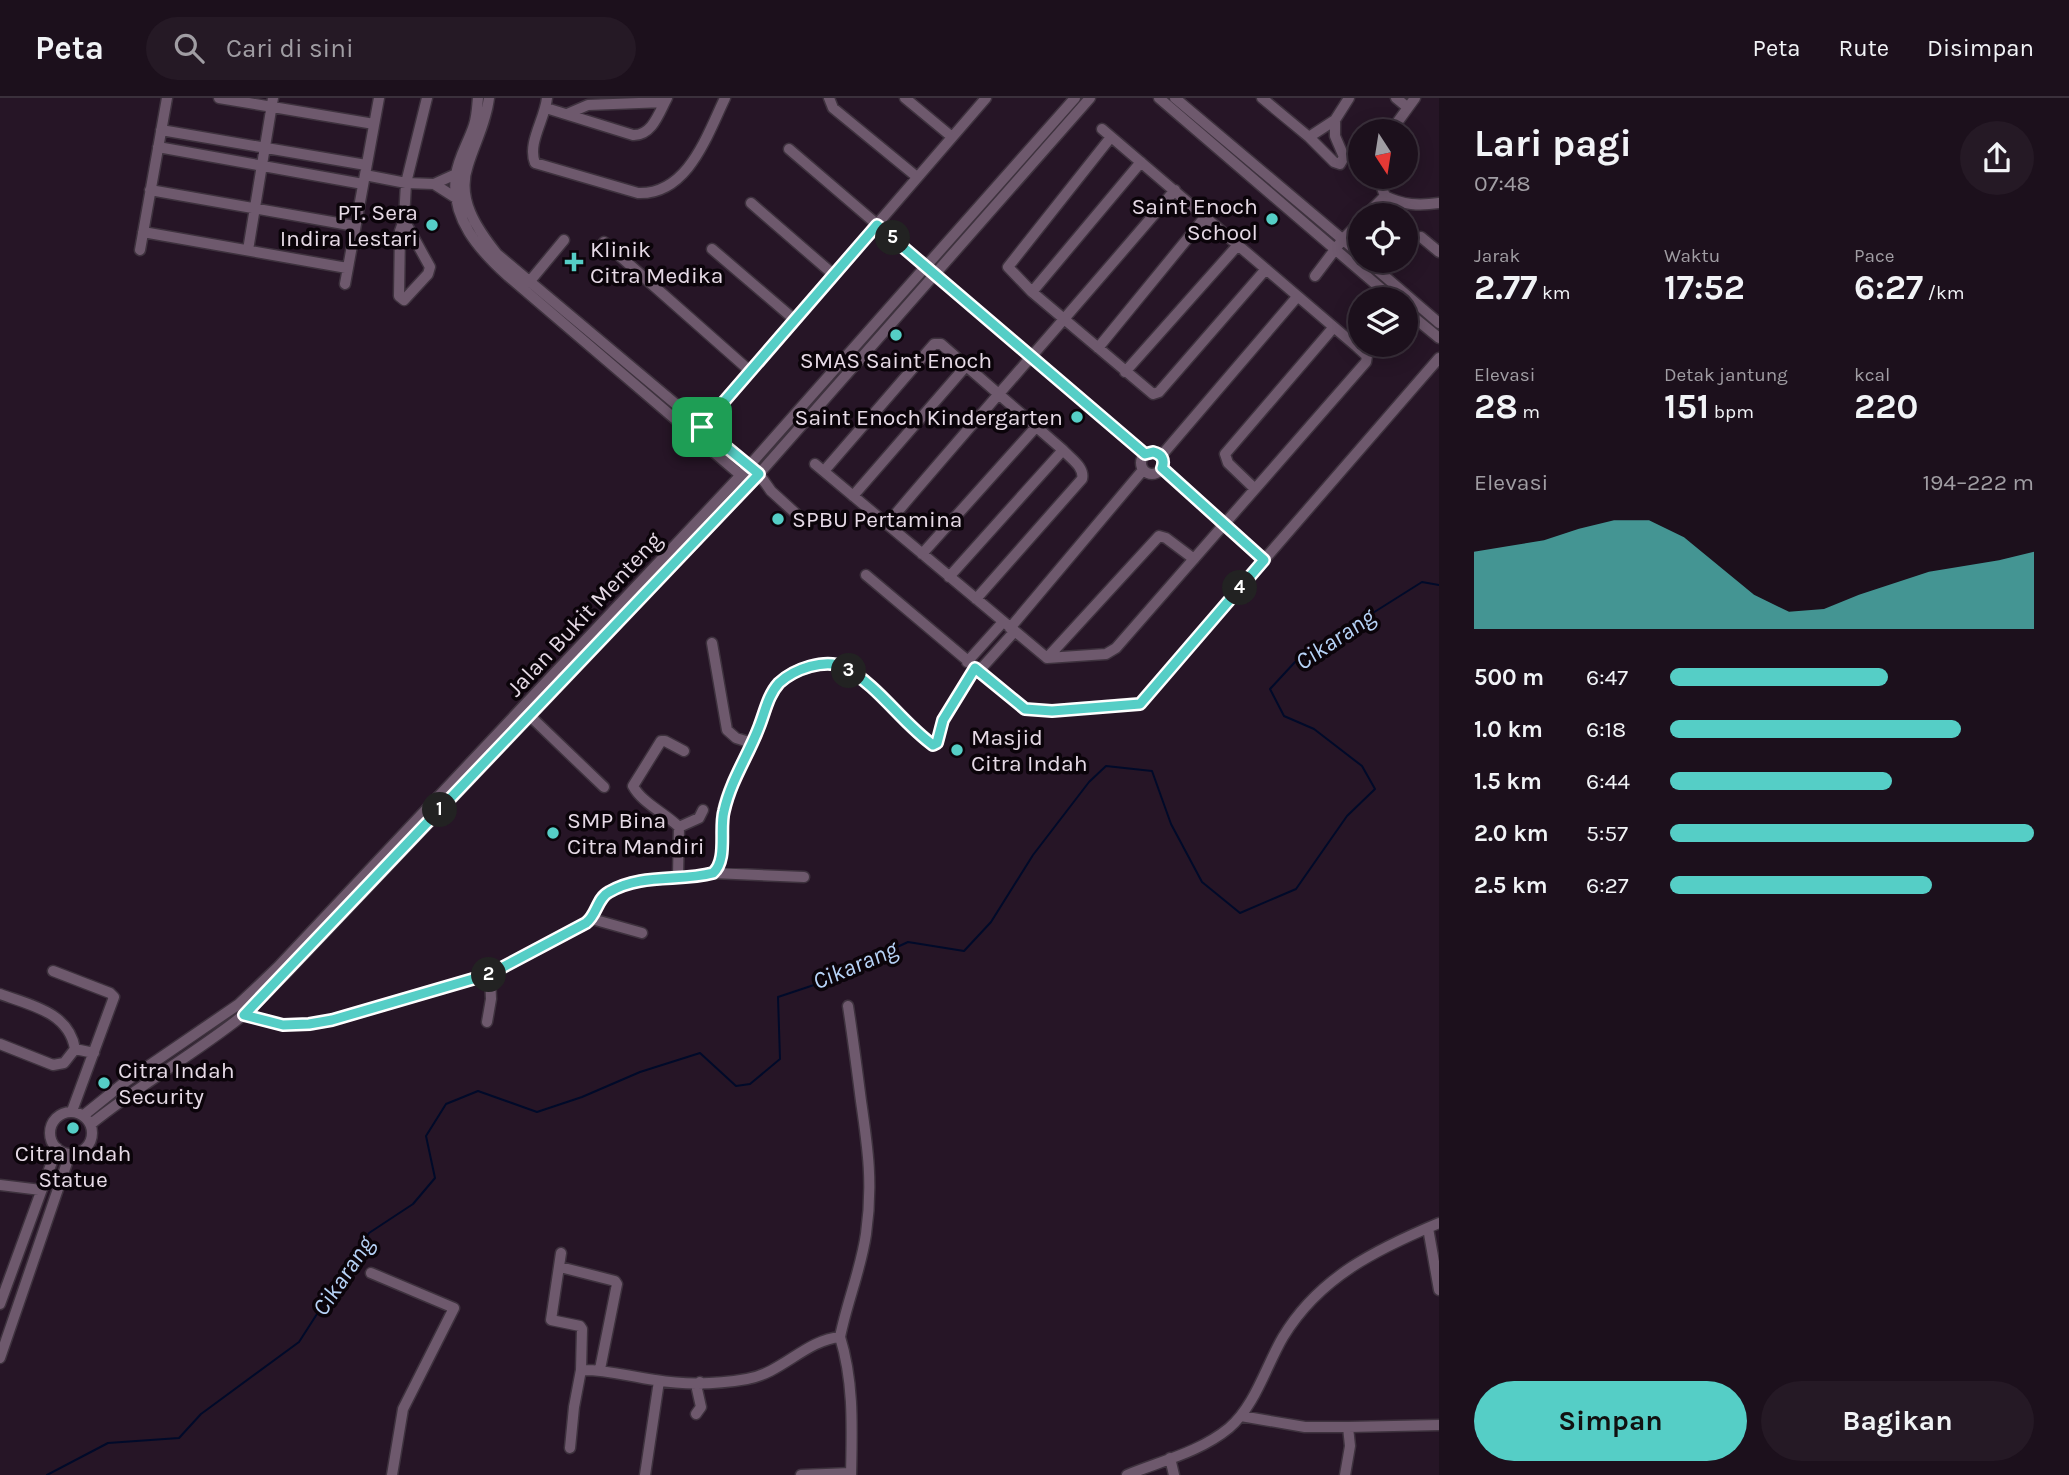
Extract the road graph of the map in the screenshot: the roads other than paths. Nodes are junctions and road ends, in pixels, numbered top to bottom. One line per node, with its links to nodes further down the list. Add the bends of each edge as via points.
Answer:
1 (167, 98): 29 (street)
2 (219, 98): 20 (street)
3 (379, 98): 26 (street)
4 (426, 98): 42 (street)
5 (478, 98): 38 (street, via 475,122)
6 (489, 98): 70 (street, via 467,168 465,190 478,230)
7 (725, 98): 21 (street, via 690,164 666,188 651,193 535,163 532,151)
8 (829, 98): 40 (street, via 833,108)
9 (905, 98): 30 (street)
10 (986, 98): 30 (street)
11 (1075, 98): 71 (street, Jalan Bukit Menteng)
12 (1090, 98): 76 (street, Jalan Bukit Menteng)
13 (1159, 98): 27 (street)
14 (1175, 98): 27 (street)
15 (1262, 98): 32 (street)
16 (1347, 98): 25 (street)
17 (1396, 98): 22 (street)
18 (1415, 98): 22 (street)
19 (666, 100): 23 (street, via 588,106); 23 (street, via 642,136)
20 (273, 102): 26 (street); 34 (street)
21 (546, 103): 23 (street)
22 (1407, 107): 24 (street)
23 (567, 114)
24 (1399, 119)
25 (1335, 120): 32 (street); 32 (street, via 1335,136 1345,157 1340,164)
26 (374, 124): 39 (street)
27 (1203, 128): 41 (street)
28 (1102, 129): 31 (street)
29 (161, 130): 33 (street); 34 (street)
30 (952, 137): 40 (street)
31 (1111, 137): 36 (street); 82 (street, via 1009,263 1009,270)
32 (1309, 137)
33 (158, 147): 37 (street); 45 (street)
34 (265, 148): 37 (street); 39 (street)
35 (789, 149): 55 (street)
36 (1141, 162): 46 (street); 82 (street)
37 (262, 166): 39 (street); 52 (street)
38 (456, 174): 43 (street); 48 (street)
39 (365, 175): 42 (street); 56 (street)
40 (917, 177): 55 (street)
41 (1261, 178): 60 (street); 68 (street)
42 (406, 183): 43 (street); 54 (street)
43 (434, 184): 48 (street)
44 (1382, 189): 47 (street)
45 (150, 190): 52 (street); 57 (street)
46 (1175, 190): 53 (street); 85 (street)
47 (1385, 196): 50 (street); 51 (street, via 1412,206)
48 (456, 198): 70 (street, via 467,230)
49 (751, 203): 77 (street)
50 (1378, 203)
51 (1439, 203)
52 (255, 208): 56 (street); 67 (street)
53 (1206, 216): 64 (street); 90 (street)
54 (404, 220): 54 (street, via 430,267 404,300 400,296)
55 (877, 225): 71 (street); 77 (street)
56 (355, 226): 72 (street)
57 (143, 232): 66 (street); 67 (street)
58 (1348, 234): 60 (street)
59 (1420, 237): 69 (street)
60 (1343, 239): 63 (street); 68 (street)
61 (564, 240): 79 (street)
62 (604, 242): 94 (street)
63 (1348, 243)
64 (1238, 245): 73 (street); 95 (street)
65 (712, 248): 84 (street)
66 (140, 250)
67 (248, 250): 72 (street)
68 (1335, 250): 78 (street); 81 (street)
69 (1438, 250)
70 (494, 257): 74 (street)
71 (927, 266): 76 (street); 102 (street, Jalan Bukit Menteng)
72 (347, 268): 80 (street)
73 (1265, 269): 83 (street); 95 (street, via 1159,392 1153,394)
74 (511, 272): 79 (street); 106 (street)
75 (1381, 273): 87 (street)
76 (937, 274): 91 (street); 105 (street, Jalan Bukit Menteng)
77 (834, 275): 84 (street)
78 (1315, 276)
79 (530, 281): 97 (street)
80 (345, 284)
81 (1379, 287)
82 (1032, 292): 85 (street)
83 (1297, 297): 88 (street); 101 (street)
84 (795, 320): 94 (street)
85 (1065, 320): 90 (street); 91 (street)
86 (1418, 321): 89 (street)
87 (1439, 323)
88 (1333, 328): 108 (street, via 1227,450 1228,463); 108 (street, via 1368,359)
89 (1439, 338)
90 (1098, 348): 95 (street)
91 (1031, 356): 96 (street); 100 (street)
92 (1439, 358): 116 (street)
93 (966, 366): 96 (street); 110 (street); 110 (street, via 941,344 934,344 820,468)
94 (750, 371): 97 (street)
95 (1125, 372)
96 (997, 393): 98 (street); 112 (street)
97 (702, 427): 102 (street)
98 (1036, 427): 99 (street); 114 (street)
99 (1063, 450): 118 (street); 119 (street, via 1081,468 1082,479)
100 (1145, 454): 101 (street); 104 (street)
101 (1161, 456): 103 (street)
102 (750, 466): 105 (street); 106 (street, Jalan Bukit Menteng)
103 (1162, 468): 104 (street, via 1151,474); 113 (street)
104 (1143, 470): 120 (street)
105 (759, 474): 107 (street, Jalan Bukit Menteng); 109 (street)
106 (741, 475): 107 (street); 145 (street, Jalan Bukit Menteng, via 278,967 239,1004 125,1082)
107 (751, 483): 109 (street); 124 (street, Jalan Bukit Menteng)
108 (1255, 489): 113 (street)
109 (771, 491): 111 (street)
110 (853, 496): 112 (street)
111 (803, 520)
112 (887, 524): 114 (street)
113 (1224, 526): 115 (street); 116 (street)
114 (922, 554): 118 (street)
115 (1194, 559): 122 (street, via 1111,652); 122 (street, via 1159,536)
116 (1264, 560): 123 (street, via 1140,704 1025,709)
117 (866, 575): 123 (street)
118 (949, 577): 119 (street)
119 (976, 599): 120 (street)
120 (1009, 627): 122 (street); 123 (street)
121 (712, 643): 125 (street, via 727,730)
122 (1047, 658)
123 (974, 667): 125 (street, via 943,720 935,744 866,681 829,663 793,674 778,684)
124 (530, 716): 127 (street); 139 (street, Jalan Bukit Menteng)
125 (752, 743): 130 (street, via 723,813 720,864)
126 (684, 751): 129 (street, via 661,741 633,786 641,798)
127 (604, 787)
128 (703, 810): 129 (street, via 699,818)
129 (680, 827): 131 (street)
130 (713, 873): 131 (street); 132 (street)
131 (678, 876): 133 (street, via 647,879 610,891)
132 (804, 877)
133 (592, 919): 134 (street); 136 (street)
134 (642, 933)
135 (53, 971): 143 (street, via 113,995)
136 (490, 974): 139 (street, via 309,1024 277,1024); 140 (street)
137 (0, 994): 142 (street, via 58,1017)
138 (848, 1006): 157 (street, via 871,1185 864,1244)
139 (244, 1015): 145 (street, Jalan Bukit Menteng)
140 (487, 1022)
141 (0, 1044): 142 (street, via 53,1065 64,1063)
142 (75, 1049): 143 (street)
143 (94, 1053): 144 (street)
144 (72, 1111): 145 (street); 146 (street, via 59,1115 51,1127 51,1141)
145 (88, 1120): 147 (street, Jalan Bukit Menteng, via 92,1138 87,1147)
146 (57, 1148): 147 (street); 149 (street)
147 (70, 1154): 158 (street)
148 (0, 1185): 149 (street)
149 (41, 1190): 156 (street)
150 (1439, 1223): 151 (street)
151 (1428, 1228): 155 (street); 164 (street, via 1376,1251 1327,1284 1284,1335)
152 (561, 1253): 153 (street)
153 (559, 1267): 159 (street, via 617,1284); 160 (street, via 551,1320 582,1329)
154 (370, 1273): 170 (street, via 454,1308 403,1409)
155 (1439, 1290)
156 (0, 1304)
157 (840, 1337): 162 (street, via 823,1340 757,1376); 169 (street, via 852,1414)
158 (0, 1359)
159 (600, 1369): 160 (street); 161 (street)
160 (581, 1370): 167 (street)
161 (659, 1381): 162 (street); 171 (street)
162 (700, 1382): 163 (street, via 701,1407)
163 (696, 1413)
164 (1241, 1416): 166 (street, via 1306,1427); 168 (street, via 1217,1437)
165 (1439, 1425): 166 (street)
166 (1348, 1427): 175 (street)
167 (570, 1448)
168 (1170, 1458): 173 (street); 174 (street)
169 (851, 1474): 172 (street)
170 (392, 1475)
171 (645, 1475)
172 (801, 1475)
173 (1127, 1475)
174 (1174, 1475)
175 (1345, 1475)

